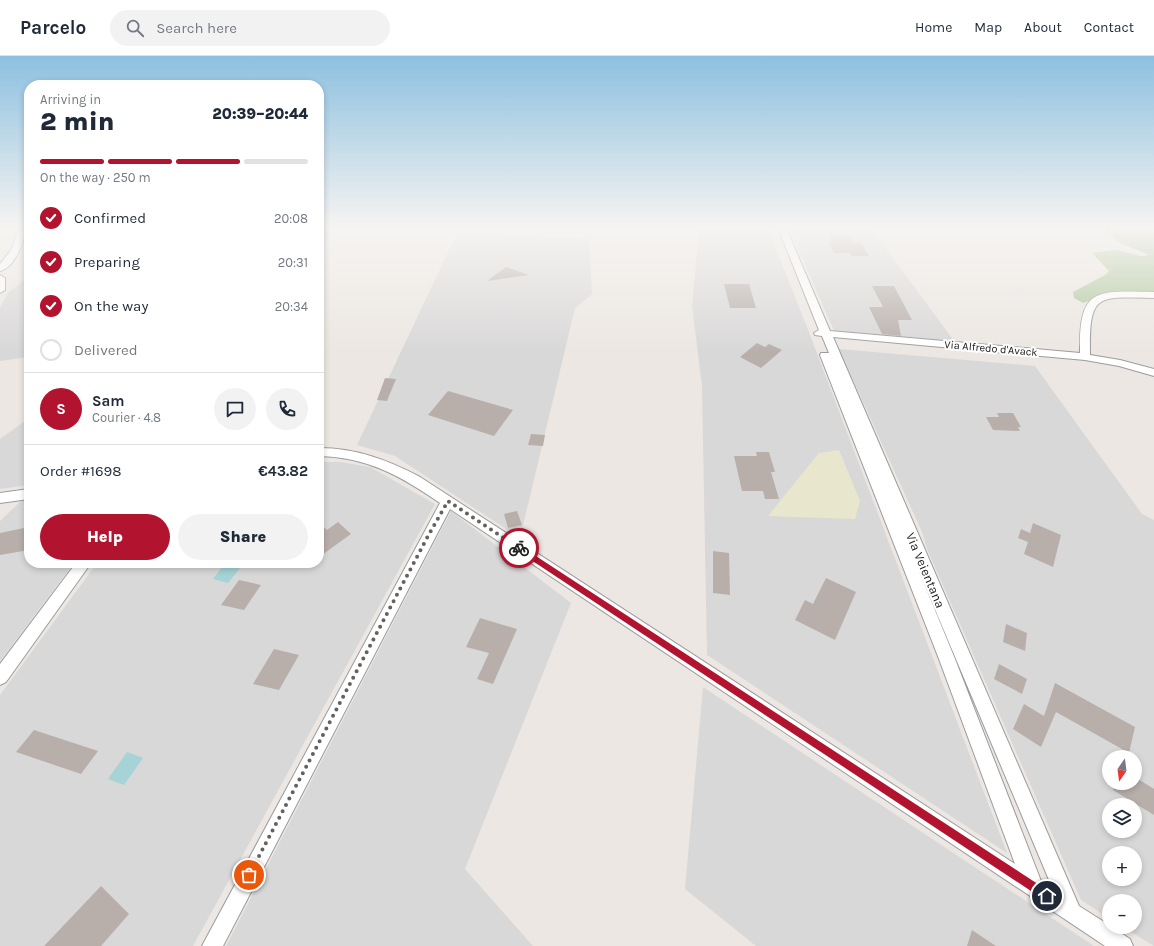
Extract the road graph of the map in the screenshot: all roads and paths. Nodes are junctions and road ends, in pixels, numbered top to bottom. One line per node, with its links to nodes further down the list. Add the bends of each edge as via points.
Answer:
1 (793, 270): 6 (street, Via Veientana)
2 (797, 270): 6 (street, Via Veientana)
3 (0, 278): 4 (street)
4 (0, 290)
5 (1154, 295): 7 (street, via 1109,296 1099,298 1091,304 1086,319)
6 (821, 333): 7 (street, Via Alfredo d'Avack); 15 (street, Via Veientana); 16 (street, Via Veientana, via 878,459)
7 (1085, 357): 8 (street, Via Alfredo d'Avack, via 1120,363)
8 (1154, 373)
9 (324, 452): 12 (street, via 351,454 377,461 416,480)
10 (24, 495): 11 (street)
11 (0, 498)
12 (448, 501): 15 (street); 17 (street)
13 (80, 568): 14 (street)
14 (0, 677)
15 (1034, 888): 16 (street)
16 (1072, 912): 18 (street)
17 (212, 946)
18 (1123, 946)

